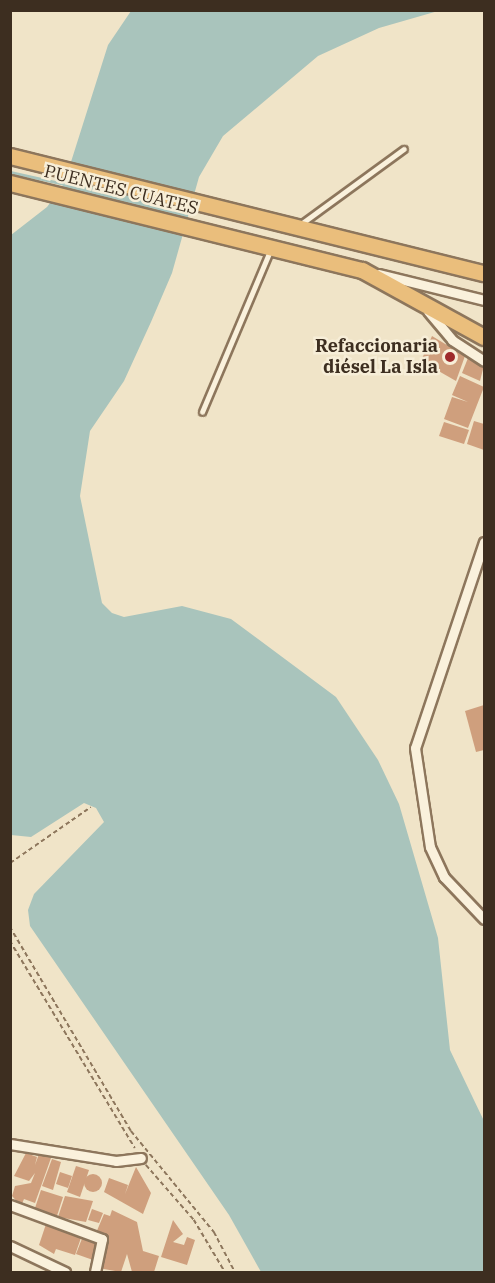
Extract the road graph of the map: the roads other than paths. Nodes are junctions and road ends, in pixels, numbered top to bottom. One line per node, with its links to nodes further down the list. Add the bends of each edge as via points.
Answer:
1 (404, 149): 4 (lane)
2 (10, 156): 4 (highway, PUENTES CUATES)
3 (10, 183): 5 (highway, PUENTES CUATES)
4 (299, 226): 7 (highway, PUENTES CUATES)
5 (272, 247): 6 (highway, PUENTES CUATES); 12 (lane)
6 (362, 270): 8 (street); 9 (highway, PUENTES CUATES)
7 (484, 273)
8 (484, 300)
9 (421, 302): 10 (highway, PUENTES CUATES); 11 (street, via 452,340)
10 (484, 337)
11 (484, 361)
12 (202, 412)
13 (484, 542): 14 (street, via 415,748 430,847 444,877)
14 (484, 919)
15 (10, 1144): 16 (street, via 116,1161)
16 (141, 1158)
17 (10, 1205): 20 (street, via 102,1239)
18 (10, 1246): 19 (street)
19 (65, 1272)
20 (95, 1272)

